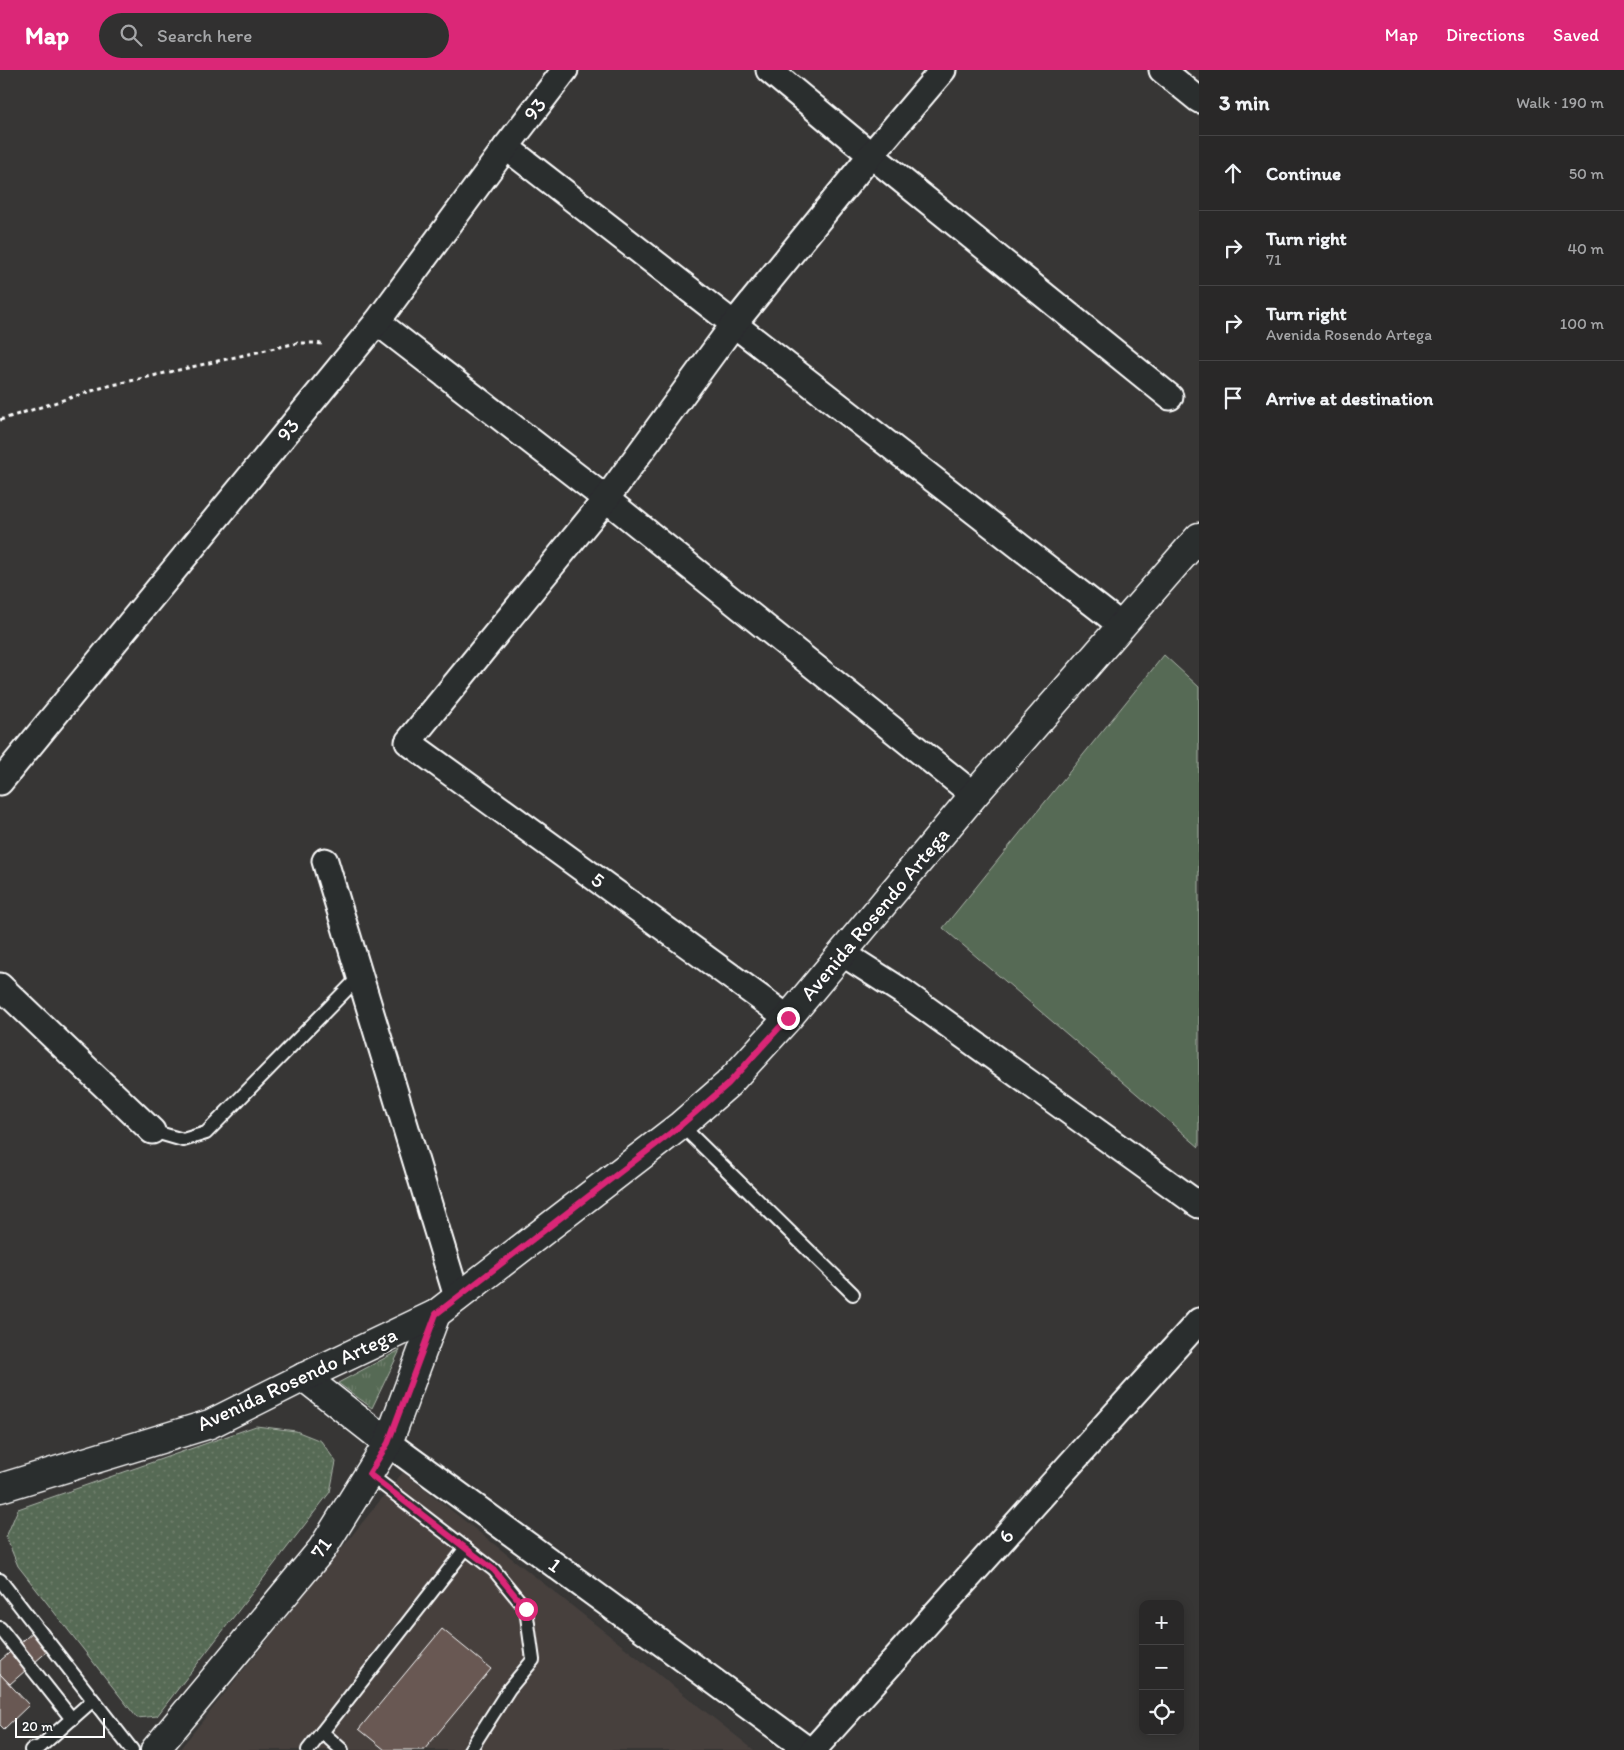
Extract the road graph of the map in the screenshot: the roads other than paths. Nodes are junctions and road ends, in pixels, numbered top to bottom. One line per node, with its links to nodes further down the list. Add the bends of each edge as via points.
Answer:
1 (565, 70): 6 (street, 93)
2 (769, 70): 7 (street)
3 (943, 70): 7 (street)
4 (1162, 70): 5 (street)
5 (1199, 100)
6 (506, 146): 8 (street, 93); 9 (street)
7 (871, 156): 9 (street); 10 (street)
8 (377, 322): 11 (street); 14 (street, 93)
9 (734, 324): 11 (street); 13 (street)
10 (1170, 397)
11 (606, 499): 15 (street); 20 (street, 5, via 408,742)
12 (1199, 537): 13 (main road, Avenida Rosendo Artega)
13 (1122, 626): 15 (main road, Avenida Rosendo Artega)
14 (0, 782)
15 (974, 795): 17 (main road, Avenida Rosendo Artega)
16 (325, 861): 18 (street)
17 (842, 953): 20 (main road, Avenida Rosendo Artega); 23 (street, via 903,992)
18 (360, 976): 22 (lane, via 206,1133 183,1140); 25 (street)
19 (0, 986): 22 (street)
20 (788, 1018): 21 (main road, Avenida Rosendo Artega, via 728,1084)
21 (681, 1125): 24 (lane); 25 (main road, Avenida Rosendo Artega)
22 (152, 1131)
23 (1199, 1205)
24 (853, 1294)
25 (457, 1297): 26 (main road, Avenida Rosendo Artega)
26 (436, 1314): 28 (main road, Avenida Rosendo Artega); 29 (main road, 71)
27 (1199, 1322): 45 (street, 6)
28 (304, 1377): 29 (main road, 1); 31 (main road, Avenida Rosendo Artega, via 210,1424)
29 (388, 1443): 30 (main road, 71); 44 (street, 1)
30 (369, 1474): 32 (lane); 40 (main road, 71, via 322,1548)
31 (0, 1488)
32 (466, 1548): 37 (lane); 43 (lane, via 494,1570 526,1609 533,1660 509,1689)
33 (0, 1580): 35 (lane)
34 (0, 1628): 36 (lane)
35 (93, 1700): 36 (lane); 39 (lane)
36 (72, 1719): 38 (lane, via 40,1747)
37 (322, 1732): 41 (lane); 42 (lane)
38 (31, 1750)
39 (132, 1750)
40 (155, 1750)
41 (308, 1750)
42 (342, 1750)
43 (470, 1750)
44 (808, 1750)
45 (813, 1750)

